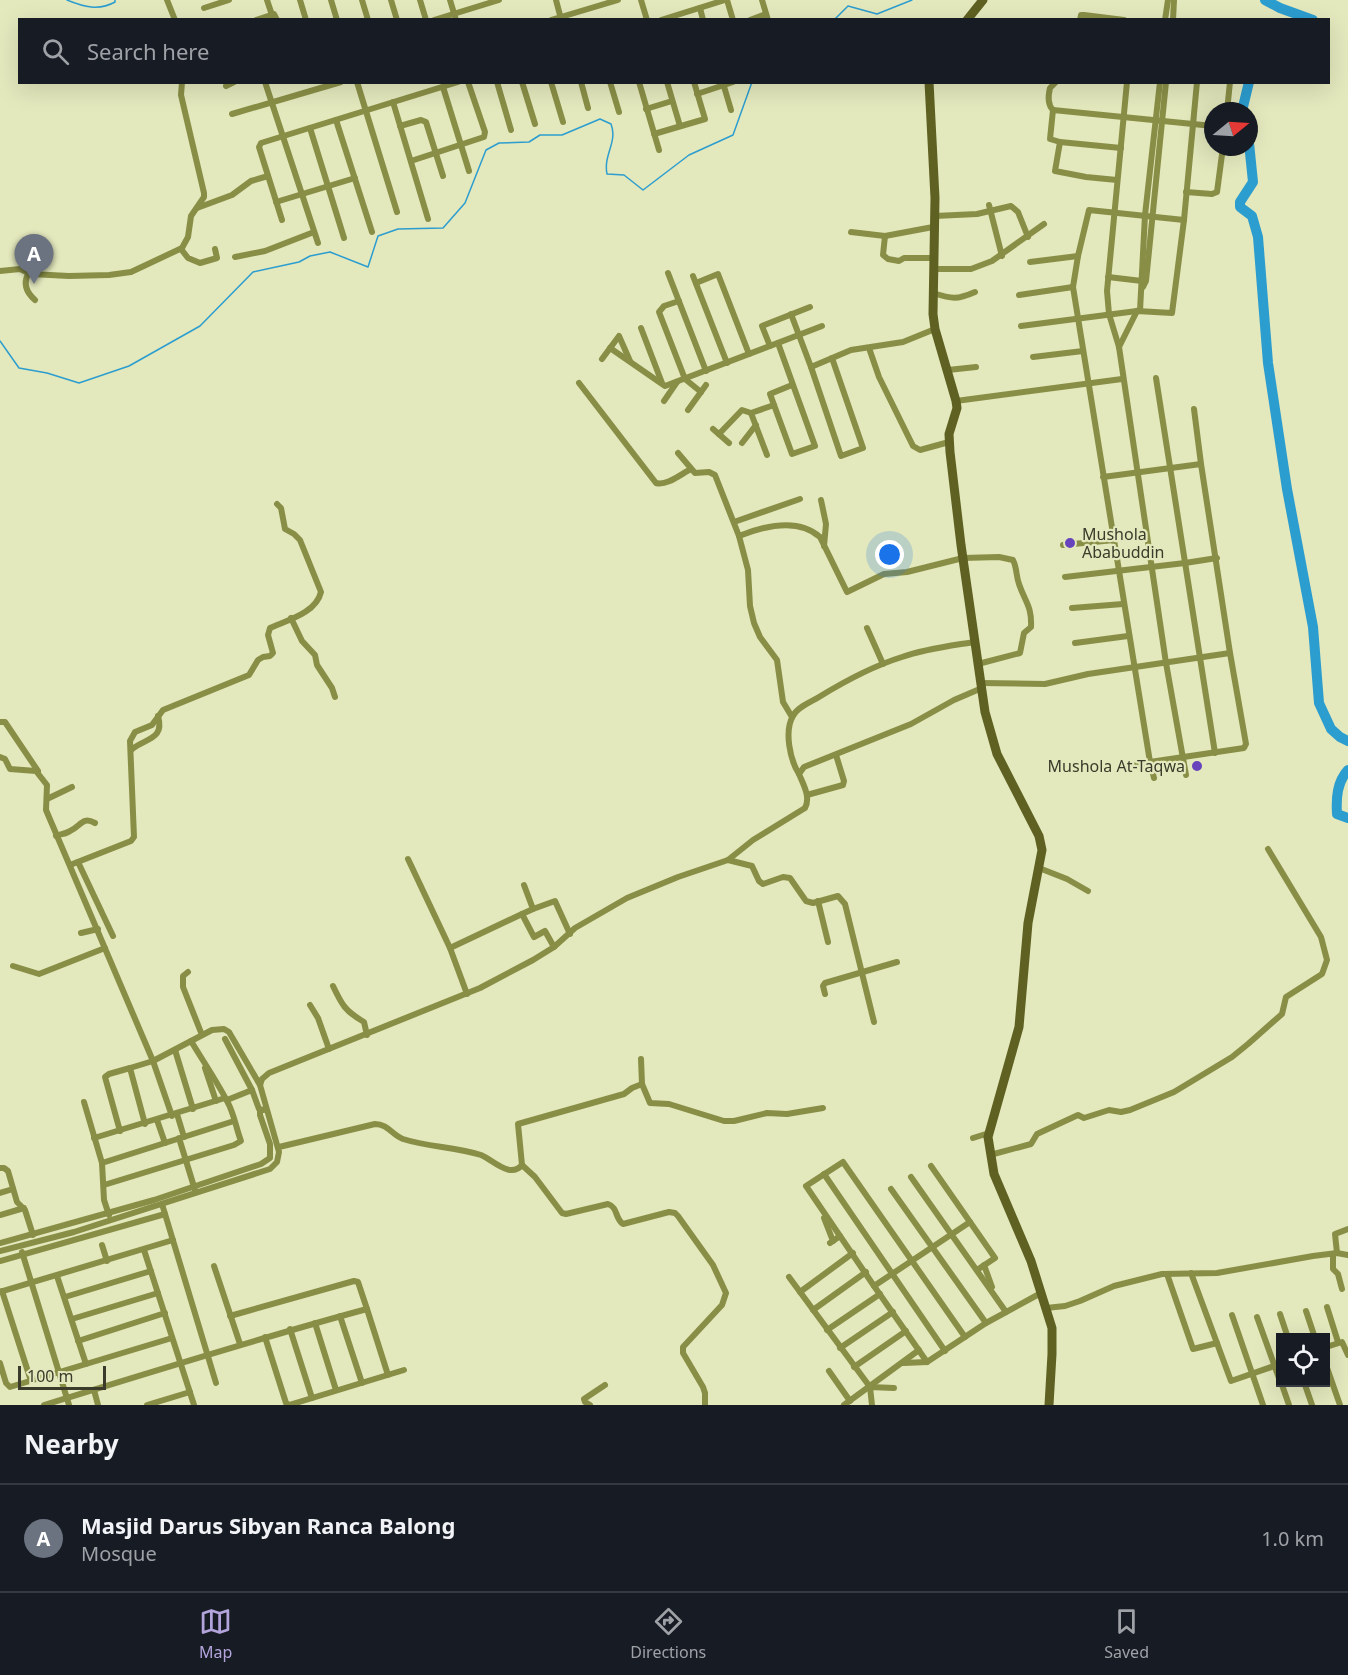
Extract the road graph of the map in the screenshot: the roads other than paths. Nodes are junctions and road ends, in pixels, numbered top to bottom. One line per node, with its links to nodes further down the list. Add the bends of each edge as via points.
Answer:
1 (167, 0): 25 (street)
2 (229, 0): 20 (street)
3 (267, 0): 23 (street)
4 (300, 0): 26 (street)
5 (332, 0): 27 (street)
6 (362, 0): 28 (street)
7 (391, 0): 29 (street)
8 (420, 0): 30 (street)
9 (450, 0): 22 (street)
10 (498, 0): 19 (street)
11 (556, 0): 31 (street)
12 (618, 0): 31 (street)
13 (641, 0): 32 (street)
14 (726, 0): 21 (street); 35 (street)
15 (762, 0): 24 (street)
16 (983, 0): 36 (street)
17 (1168, 0): 39 (street)
18 (1174, 0): 40 (street)
19 (483, 2): 22 (street)
20 (204, 8)
21 (700, 8): 33 (street); 34 (street)
22 (455, 16)
23 (275, 17)
24 (767, 17)
25 (174, 18)
26 (305, 18)
27 (336, 18)
28 (367, 18)
29 (396, 18)
30 (425, 18)
31 (561, 18)
32 (646, 18)
33 (674, 18)
34 (702, 18)
35 (732, 18)
36 (969, 18)
37 (1080, 18): 38 (street)
38 (1108, 18)
39 (1165, 18)
40 (1173, 18)
41 (182, 84): 107 (street, via 181,95 204,193)
42 (230, 84): 64 (street)
43 (266, 84): 70 (street)
44 (334, 84): 70 (street)
45 (358, 84): 75 (street)
46 (452, 84): 65 (street)
47 (469, 84): 92 (street, via 484,135)
48 (498, 84): 88 (street)
49 (523, 84): 82 (street)
50 (552, 84): 81 (street)
51 (581, 84): 71 (street)
52 (611, 84): 76 (street)
53 (639, 84): 72 (street)
54 (668, 84): 67 (street)
55 (694, 84): 66 (street)
56 (723, 84): 66 (street); 73 (street)
57 (928, 84): 112 (street)
58 (1054, 84): 74 (street, via 1049,95)
59 (1127, 84): 78 (street)
60 (1160, 84): 79 (street)
61 (1166, 84): 79 (street)
62 (1197, 84): 83 (street)
63 (1230, 84): 69 (street)
64 (226, 86)
65 (443, 87): 68 (street); 92 (street)
66 (697, 94): 86 (street, via 705,119)
67 (672, 101): 72 (street); 86 (street)
68 (393, 102): 75 (street); 85 (street)
69 (1228, 102)
70 (271, 103): 77 (street); 90 (street)
71 (588, 108)
72 (646, 109): 89 (street)
73 (731, 110)
74 (1053, 110): 78 (street); 91 (street, via 1050,139)
75 (366, 111): 80 (street); 109 (street)
76 (619, 112)
77 (232, 114)
78 (1125, 116): 79 (street); 93 (street)
79 (1159, 119): 83 (street); 111 (street)
80 (336, 120): 87 (street); 101 (street)
81 (563, 122)
82 (535, 124)
83 (1192, 124): 84 (street); 104 (street)
84 (1204, 125)
85 (400, 126): 95 (street, via 425,120); 97 (street)
86 (680, 126): 89 (street)
87 (310, 128): 90 (street); 103 (street)
88 (511, 130)
89 (654, 134): 94 (street)
90 (284, 136): 99 (street, via 260,145); 105 (street)
91 (1060, 142): 93 (street); 102 (street, via 1055,171)
92 (461, 145): 95 (street); 98 (street)
93 (1122, 148): 102 (street)
94 (659, 150)
95 (436, 153): 97 (street); 100 (street)
96 (1222, 156): 104 (street, via 1217,192)
97 (411, 161): 113 (street)
98 (469, 171)
99 (268, 176): 106 (street); 107 (street)
100 (443, 176)
101 (355, 178): 103 (street); 119 (street)
102 (1117, 180): 110 (street)
103 (328, 187): 105 (street); 123 (street)
104 (1186, 192): 115 (street)
105 (303, 195): 106 (street); 118 (street)
106 (276, 202): 114 (street)
107 (196, 208): 125 (street)
108 (989, 208): 112 (street); 122 (street, via 1013,207); 127 (street)
109 (397, 212)
110 (1114, 212): 111 (street); 128 (street, via 1089,210); 136 (street)
111 (1149, 215): 115 (street); 137 (street)
112 (935, 216): 117 (street)
113 (428, 219)
114 (282, 220)
115 (1184, 220): 145 (street, via 1173,312)
116 (1044, 225): 122 (street)
117 (933, 227): 121 (street); 130 (street)
118 (314, 232): 124 (street); 129 (street, via 261,252)
119 (372, 232)
120 (851, 232): 121 (street)
121 (885, 236): 130 (street, via 883,255 888,259)
122 (1028, 237): 127 (street)
123 (344, 238)
124 (318, 243)
125 (181, 249): 126 (street, via 188,258 200,263 217,258); 135 (street, via 131,272)
126 (215, 249)
127 (1002, 256): 132 (street, via 971,269)
128 (1078, 256): 131 (street); 138 (street)
129 (235, 257)
130 (933, 258): 132 (street)
131 (1030, 262)
132 (933, 268): 140 (street)
133 (0, 271): 135 (street, via 20,269)
134 (668, 273): 143 (street)
135 (28, 274): 142 (street, via 27,289)
136 (1108, 278): 137 (street); 147 (street)
137 (1143, 283): 145 (street)
138 (1073, 287): 141 (street); 148 (street)
139 (975, 292): 140 (street, via 959,299)
140 (933, 293): 152 (street)
141 (1019, 295)
142 (35, 300)
143 (679, 301): 171 (street); 173 (street, via 659,312)
144 (810, 307): 146 (street)
145 (1138, 311): 147 (street); 156 (street)
146 (791, 314): 153 (street); 155 (street, via 762,326)
147 (1109, 314): 148 (street); 156 (street)
148 (1080, 319): 150 (street); 159 (street)
149 (822, 326): 153 (street)
150 (1021, 326)
151 (641, 328): 165 (street)
152 (934, 329): 158 (street, via 903,342); 170 (street)
153 (799, 335): 154 (street); 168 (street)
154 (778, 343): 155 (street); 180 (street)
155 (770, 346): 160 (street)
156 (1119, 347): 174 (street)
157 (610, 348): 163 (street); 164 (street); 164 (street, via 619,336)
158 (869, 348): 162 (street); 191 (street, via 913,446 920,450)
159 (1083, 351): 161 (street); 177 (street)
160 (749, 354): 166 (street); 166 (street, via 718,274 695,280)
161 (1033, 357)
162 (832, 358): 168 (street); 168 (street, via 863,448 841,456)
163 (602, 359)
164 (630, 361): 167 (street)
165 (653, 361): 167 (street); 178 (street)
166 (727, 363): 171 (street)
167 (637, 367): 178 (street)
168 (811, 367)
169 (976, 367): 170 (street)
170 (948, 370): 183 (street)
171 (706, 371): 173 (street)
172 (1156, 378): 197 (street)
173 (685, 379): 175 (street); 181 (street)
174 (1122, 379): 177 (street); 199 (street)
175 (677, 382): 178 (street); 182 (street)
176 (579, 383): 198 (street, via 656,483)
177 (1089, 383): 183 (street); 200 (street)
178 (663, 384)
179 (706, 385): 181 (street)
180 (792, 385): 184 (street, via 770,394); 184 (street, via 815,446 792,454)
181 (701, 392): 186 (street)
182 (664, 401)
183 (956, 401): 191 (street)
184 (774, 405): 187 (street)
185 (1194, 409): 196 (street)
186 (688, 410)
187 (752, 413): 188 (street); 190 (street, via 742,410)
188 (756, 425): 193 (street); 195 (street)
189 (713, 429): 190 (street)
190 (719, 434): 192 (street)
191 (949, 442): 209 (street)
192 (729, 443)
193 (742, 443)
194 (678, 453): 198 (street)
195 (767, 455)
196 (1201, 464): 197 (street); 210 (street)
197 (1169, 467): 199 (street); 211 (street)
198 (692, 469): 204 (street, via 698,474 709,472 715,476)
199 (1136, 472): 200 (street); 212 (street)
200 (1103, 477): 206 (street)
201 (800, 499): 204 (street)
202 (821, 500): 208 (street, via 826,524)
203 (277, 504): 217 (street, via 285,529 300,540 321,592 313,608)
204 (734, 522): 205 (street)
205 (740, 536): 208 (street, via 768,525 804,526 820,537); 231 (street, via 754,623 777,660 783,702)
206 (1114, 540): 207 (street); 213 (street)
207 (1063, 545)
208 (824, 546): 209 (street, via 847,591 884,574)
209 (963, 558): 220 (street); 226 (street, via 999,556 1013,560 1030,614 1031,627 1024,633 1020,653)
210 (1216, 558): 211 (street); 222 (street)
211 (1185, 563): 212 (street); 223 (street)
212 (1152, 568): 213 (street); 224 (street)
213 (1119, 572): 214 (street); 215 (street)
214 (1065, 577)
215 (1123, 604): 216 (street); 219 (street)
216 (1072, 608)
217 (291, 618): 229 (street); 230 (street, via 270,628 273,653 258,660 249,675 163,710)
218 (867, 628): 225 (street)
219 (1128, 636): 221 (street); 227 (street)
220 (974, 642): 225 (street); 226 (street)
221 (1074, 643)
222 (1230, 652): 223 (street); 234 (street, via 1246,747)
223 (1199, 657): 224 (street); 234 (street)
224 (1166, 663): 227 (street); 237 (street)
225 (883, 664): 231 (street, via 834,687)
226 (978, 664): 228 (street)
227 (1134, 668): 228 (street, via 1045,684); 238 (street)
228 (982, 686): 235 (street, via 911,724); 254 (street, via 997,754 1041,843)
229 (335, 697)
230 (158, 716): 233 (street, via 152,725 132,735); 233 (street, via 157,735)
231 (792, 717): 241 (street, via 790,750)
232 (0, 722): 240 (street, via 4,722)
233 (130, 750): 252 (street, via 134,837)
234 (1215, 753): 237 (street)
235 (837, 755): 241 (street, via 807,765); 245 (street, via 843,785)
236 (0, 757): 240 (street, via 10,769)
237 (1182, 759): 238 (street); 242 (street)
238 (1150, 762): 239 (street); 243 (street)
239 (1132, 766)
240 (40, 774): 246 (street, via 47,785)
241 (799, 774): 245 (street)
242 (1186, 776)
243 (1154, 778)
244 (72, 787): 246 (street)
245 (807, 795): 251 (street, via 805,808)
246 (47, 799): 248 (street, via 46,810)
247 (95, 823): 248 (street, via 83,820 72,831)
248 (56, 836): 253 (street)
249 (1268, 849): 307 (street, via 1321,937 1327,960 1322,974 1286,997 1282,1014 1232,1057 1174,1092 1122,1112 1078,1115 1037,1134 1031,1144)
250 (408, 860): 267 (street)
251 (728, 860): 257 (street, via 752,866 763,884 790,878 804,900); 262 (street, via 627,898)
252 (78, 862): 253 (street); 263 (street)
253 (70, 865): 260 (street)
254 (1039, 868): 256 (street); 301 (street, via 1028,923 1019,1027)
255 (524, 885): 258 (street)
256 (1088, 891)
257 (818, 901): 264 (street); 271 (street, via 838,896 844,901)
258 (533, 909): 259 (street); 262 (street, via 555,901)
259 (522, 914): 265 (street, via 534,937 545,931); 267 (street)
260 (98, 929): 261 (street); 266 (street)
261 (81, 933)
262 (570, 933): 265 (street)
263 (113, 936)
264 (828, 942)
265 (554, 947): 273 (street)
266 (105, 948): 269 (street, via 39,974); 284 (street)
267 (450, 948): 273 (street)
268 (897, 962): 271 (street)
269 (13, 966)
270 (188, 972): 277 (street, via 183,976 183,987)
271 (863, 973): 274 (street, via 824,984); 276 (street)
272 (333, 986): 278 (street, via 344,1008 364,1022)
273 (467, 994): 278 (street)
274 (825, 994)
275 (310, 1005): 281 (street)
276 (874, 1022)
277 (202, 1035): 280 (street); 287 (street, via 218,1029 229,1032)
278 (367, 1035): 281 (street)
279 (225, 1039): 289 (street)
280 (191, 1041): 282 (street); 285 (street)
281 (329, 1049): 287 (street, via 269,1073)
282 (175, 1050): 284 (street); 294 (street)
283 (641, 1059): 288 (street)
284 (153, 1061): 286 (street); 296 (street)
285 (204, 1064): 290 (street); 291 (street)
286 (130, 1068): 299 (street); 300 (street, via 105,1077)
287 (260, 1084): 295 (street)
288 (642, 1084): 293 (street, via 650,1103 669,1104 724,1121); 310 (street, via 624,1094 518,1124)
289 (252, 1089): 290 (street); 295 (street)
290 (226, 1099): 291 (street); 298 (street)
291 (216, 1101): 294 (street)
292 (84, 1102): 302 (street)
293 (823, 1108)
294 (194, 1109): 296 (street)
295 (264, 1110): 306 (street); 318 (street, via 260,1115 271,1148 267,1161)
296 (174, 1115): 297 (street); 303 (street)
297 (157, 1120): 299 (street); 305 (street)
298 (234, 1121): 303 (street); 308 (street, via 239,1143)
299 (145, 1124): 300 (street)
300 (120, 1131): 302 (street)
301 (989, 1133): 304 (street); 307 (street)
302 (94, 1138): 309 (street)
303 (182, 1138): 305 (street); 308 (street)
304 (973, 1138)
305 (165, 1143): 309 (street)
306 (279, 1147): 310 (street, via 375,1124 403,1139 482,1156 506,1169); 318 (street, via 279,1157 270,1169)
307 (990, 1155): 364 (street)
308 (185, 1160): 315 (street); 318 (street)
309 (102, 1163): 315 (street)
310 (522, 1165): 435 (street, via 562,1213 608,1204 623,1224 669,1212 678,1216 713,1265 726,1293 722,1305 682,1347 705,1393)
311 (931, 1166): 326 (street)
312 (0, 1168): 316 (street, via 8,1171)
313 (824, 1174): 322 (street, via 806,1186); 347 (street, via 841,1162 845,1164); 354 (street)
314 (911, 1177): 330 (street)
315 (104, 1185): 325 (street)
316 (13, 1189): 319 (street); 321 (street, via 17,1202)
317 (891, 1189): 338 (street)
318 (195, 1190): 320 (street)
319 (0, 1193)
320 (157, 1203): 323 (street); 325 (street)
321 (24, 1208): 324 (street); 329 (street)
322 (820, 1209): 331 (street); 331 (street, via 831,1242)
323 (165, 1214): 328 (street); 333 (street)
324 (0, 1215)
325 (108, 1218): 328 (street); 329 (street); 334 (street)
326 (970, 1222): 330 (street); 348 (street, via 994,1258)
327 (1348, 1229): 341 (street, via 1335,1234)
328 (107, 1230): 342 (street)
329 (33, 1234): 332 (street); 334 (street)
330 (951, 1234): 338 (street); 350 (street)
331 (840, 1236): 343 (street)
332 (10, 1240): 335 (street); 337 (street)
333 (173, 1240): 339 (street); 400 (street)
334 (34, 1241): 337 (street)
335 (0, 1243)
336 (102, 1245): 346 (street)
337 (16, 1247): 340 (street); 342 (street)
338 (933, 1247): 347 (street); 383 (street)
339 (144, 1250): 346 (street); 351 (street)
340 (0, 1251)
341 (1335, 1253): 344 (street); 353 (street, via 1217,1273); 360 (street, via 1333,1269)
342 (22, 1254): 345 (street); 358 (street)
343 (853, 1254): 352 (street); 362 (street)
344 (1348, 1255)
345 (0, 1261)
346 (107, 1261): 356 (street)
347 (914, 1261): 354 (street); 389 (street)
348 (984, 1265): 350 (street); 366 (street)
349 (214, 1266): 378 (street)
350 (977, 1270): 366 (street)
351 (151, 1271): 363 (street); 367 (street)
352 (866, 1272): 359 (street); 371 (street)
353 (1191, 1273): 355 (street); 393 (street)
354 (892, 1274): 359 (street); 399 (street)
355 (1167, 1274): 369 (street, via 1114,1286 1065,1306); 393 (street, via 1193,1349)
356 (57, 1276): 358 (street); 367 (street)
357 (789, 1277): 362 (street)
358 (31, 1283): 361 (street); 412 (street)
359 (874, 1286): 365 (street)
360 (1342, 1289)
361 (1, 1291): 416 (street)
362 (800, 1292): 371 (street)
363 (158, 1293): 375 (street); 381 (street)
364 (1041, 1293): 369 (street); 374 (street)
365 (880, 1294): 373 (street); 385 (street)
366 (995, 1296): 374 (street)
367 (65, 1297): 381 (street)
368 (1327, 1307): 394 (street)
369 (1046, 1308): 437 (street, via 1053,1340)
370 (367, 1309): 378 (street, via 358,1282 354,1281); 379 (street); 414 (street)
371 (813, 1310): 385 (street)
372 (1306, 1311): 388 (street)
373 (893, 1312): 386 (street); 397 (street)
374 (1006, 1312): 383 (street)
375 (165, 1313): 391 (street); 392 (street)
376 (1232, 1314): 413 (street)
377 (1280, 1314): 387 (street)
378 (230, 1316): 395 (street)
379 (340, 1316): 382 (street); 418 (street)
380 (1257, 1317): 402 (street)
381 (72, 1319): 392 (street)
382 (315, 1323): 384 (street); 425 (street)
383 (986, 1323): 389 (street)
384 (290, 1329): 390 (street); 427 (street)
385 (827, 1330): 397 (street)
386 (906, 1331): 398 (street); 409 (street)
387 (1286, 1333)
388 (1314, 1333)
389 (965, 1336): 399 (street)
390 (265, 1337): 395 (street); 427 (street, via 286,1403)
391 (172, 1338): 406 (street); 407 (street)
392 (78, 1341): 406 (street)
393 (1217, 1342): 413 (street, via 1231,1381)
394 (1338, 1342): 396 (street); 401 (street, via 1343,1343)
395 (240, 1344): 400 (street)
396 (1330, 1345)
397 (840, 1348): 409 (street)
398 (919, 1350): 403 (street); 405 (street)
399 (945, 1351): 403 (street)
400 (209, 1355): 407 (street); 417 (street)
401 (1348, 1355)
402 (1276, 1360)
403 (927, 1362): 405 (street)
404 (0, 1363): 416 (street, via 10,1387)
405 (904, 1363): 420 (street)
406 (86, 1364): 412 (street)
407 (181, 1364): 424 (street); 426 (street)
408 (1276, 1366): 413 (street)
409 (854, 1367): 420 (street)
410 (404, 1370): 414 (street)
411 (829, 1371): 429 (street)
412 (58, 1372): 416 (street); 428 (street)
413 (1252, 1374): 438 (street)
414 (388, 1375): 418 (street)
415 (1330, 1376): 441 (street)
416 (31, 1381)
417 (216, 1383)
418 (362, 1383): 425 (street)
419 (605, 1385): 434 (street, via 584,1399)
420 (870, 1387): 423 (street); 429 (street); 436 (street)
421 (1283, 1387): 439 (street)
422 (1305, 1387): 440 (street)
423 (894, 1388)
424 (94, 1390): 428 (street); 431 (street)
425 (336, 1390): 427 (street)
426 (190, 1392): 432 (street); 433 (street)
427 (312, 1398)
428 (68, 1402): 430 (street)
429 (847, 1403)
430 (44, 1405)
431 (98, 1405)
432 (147, 1405)
433 (194, 1405)
434 (590, 1405)
435 (705, 1405)
436 (872, 1405)
437 (1049, 1405)
438 (1263, 1405)
439 (1289, 1405)
440 (1312, 1405)
441 (1340, 1405)

